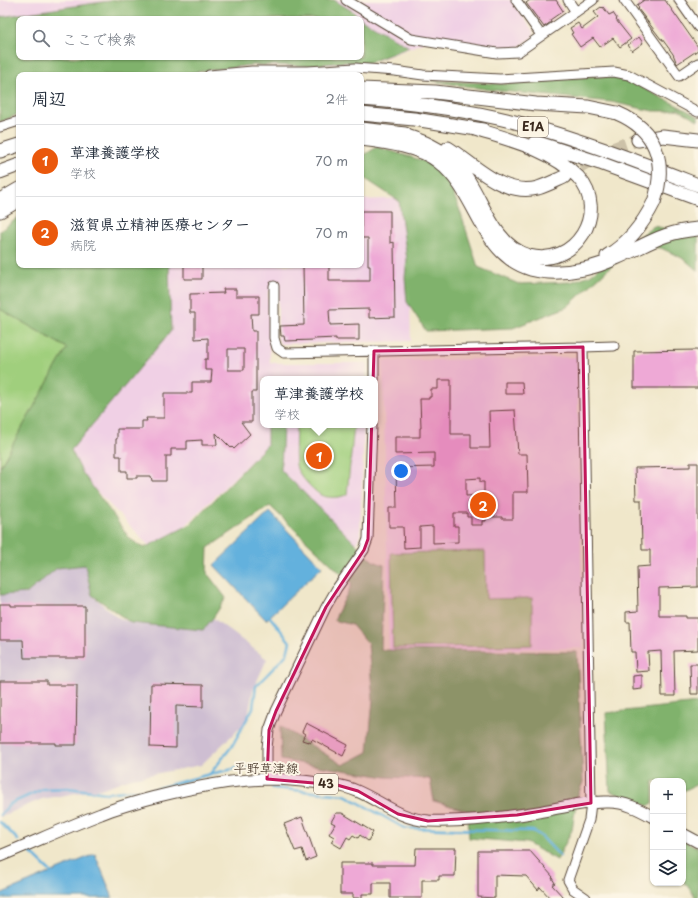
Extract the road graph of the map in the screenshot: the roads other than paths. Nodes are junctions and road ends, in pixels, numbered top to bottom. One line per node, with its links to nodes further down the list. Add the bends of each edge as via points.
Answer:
1 (346, 0): 9 (street, via 411,38 469,49 496,53 518,52)
2 (516, 0): 9 (street)
3 (568, 0): 7 (street)
4 (593, 0): 7 (street)
5 (624, 0): 10 (street, via 679,76)
6 (679, 0): 8 (street)
7 (576, 12): 9 (street)
8 (698, 27)
9 (541, 35)
10 (698, 63)
11 (241, 72): 14 (street, via 356,68 500,79 614,72 629,75)
12 (364, 89): 38 (highway, bridge, via 435,92 536,104 588,107 617,113 638,125 647,133 658,155 660,179 654,202 627,241 615,251)
13 (364, 99): 31 (highway, E1A, via 434,106 526,124 618,154)
14 (698, 112)
15 (364, 114): 19 (highway, E1A)
16 (16, 122): 17 (street)
17 (0, 127)
18 (364, 129): 20 (highway)
19 (475, 129): 20 (highway, via 544,153 579,178 586,190 590,214 581,238 564,253 540,257 528,256 517,250 497,231 472,186 455,163 429,144); 33 (highway, E1A, via 561,150)
20 (397, 133): 30 (highway, via 432,140 492,179 514,188 537,188)
21 (364, 139): 38 (highway, via 408,148 437,160 459,184 493,242 515,263 548,272)
22 (638, 140): 23 (highway, via 663,136)
23 (698, 140)
24 (16, 146): 25 (highway)
25 (0, 151)
26 (16, 159): 27 (highway)
27 (0, 164)
28 (16, 166): 29 (highway)
29 (0, 172)
30 (564, 177)
31 (698, 185)
32 (16, 191): 34 (highway)
33 (698, 199)
34 (0, 200)
35 (16, 202): 36 (highway)
36 (0, 211)
37 (698, 229): 38 (highway, via 667,234 615,259)
38 (580, 269)
39 (274, 286): 42 (street, via 274,338 277,348 284,353)
40 (583, 346): 41 (street); 42 (street); 46 (street)
41 (614, 346)
42 (374, 351): 43 (street)
43 (374, 376)
44 (372, 428): 45 (street, via 368,539 364,550 326,607 276,711 269,730)
45 (267, 779): 46 (main road, 平野草津線 / 43, via 337,785 358,791 398,814 428,821 481,819); 50 (main road, 平野草津線 / 43, via 198,787 115,808)
46 (591, 803): 47 (main road, 平野草津線 / 43, via 610,802 634,806); 51 (street, via 589,820 568,880 573,889)
47 (650, 815)
48 (686, 836): 49 (main road)
49 (698, 842)
50 (0, 856)
51 (586, 898)

